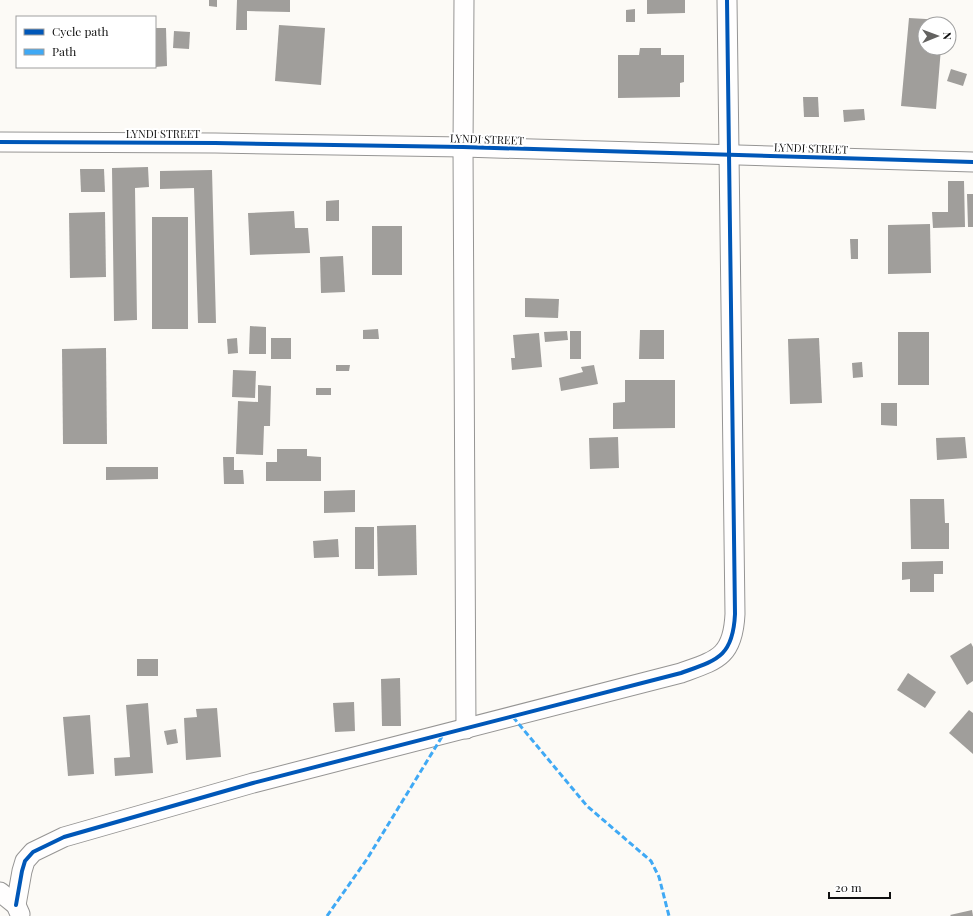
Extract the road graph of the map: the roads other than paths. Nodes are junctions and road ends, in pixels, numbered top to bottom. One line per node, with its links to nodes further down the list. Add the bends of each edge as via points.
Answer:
1 (464, 0): 4 (street)
2 (727, 0): 5 (street)
3 (0, 142): 4 (street, LYNDI STREET, via 215,142)
4 (463, 147): 5 (street, LYNDI STREET); 7 (street)
5 (729, 155): 6 (street, LYNDI STREET); 7 (street, via 736,614 731,642 723,655 681,673)
6 (973, 162)
7 (466, 729): 9 (street, via 253,783 64,837 33,852 25,861)
8 (0, 892): 9 (street)
9 (19, 911)

